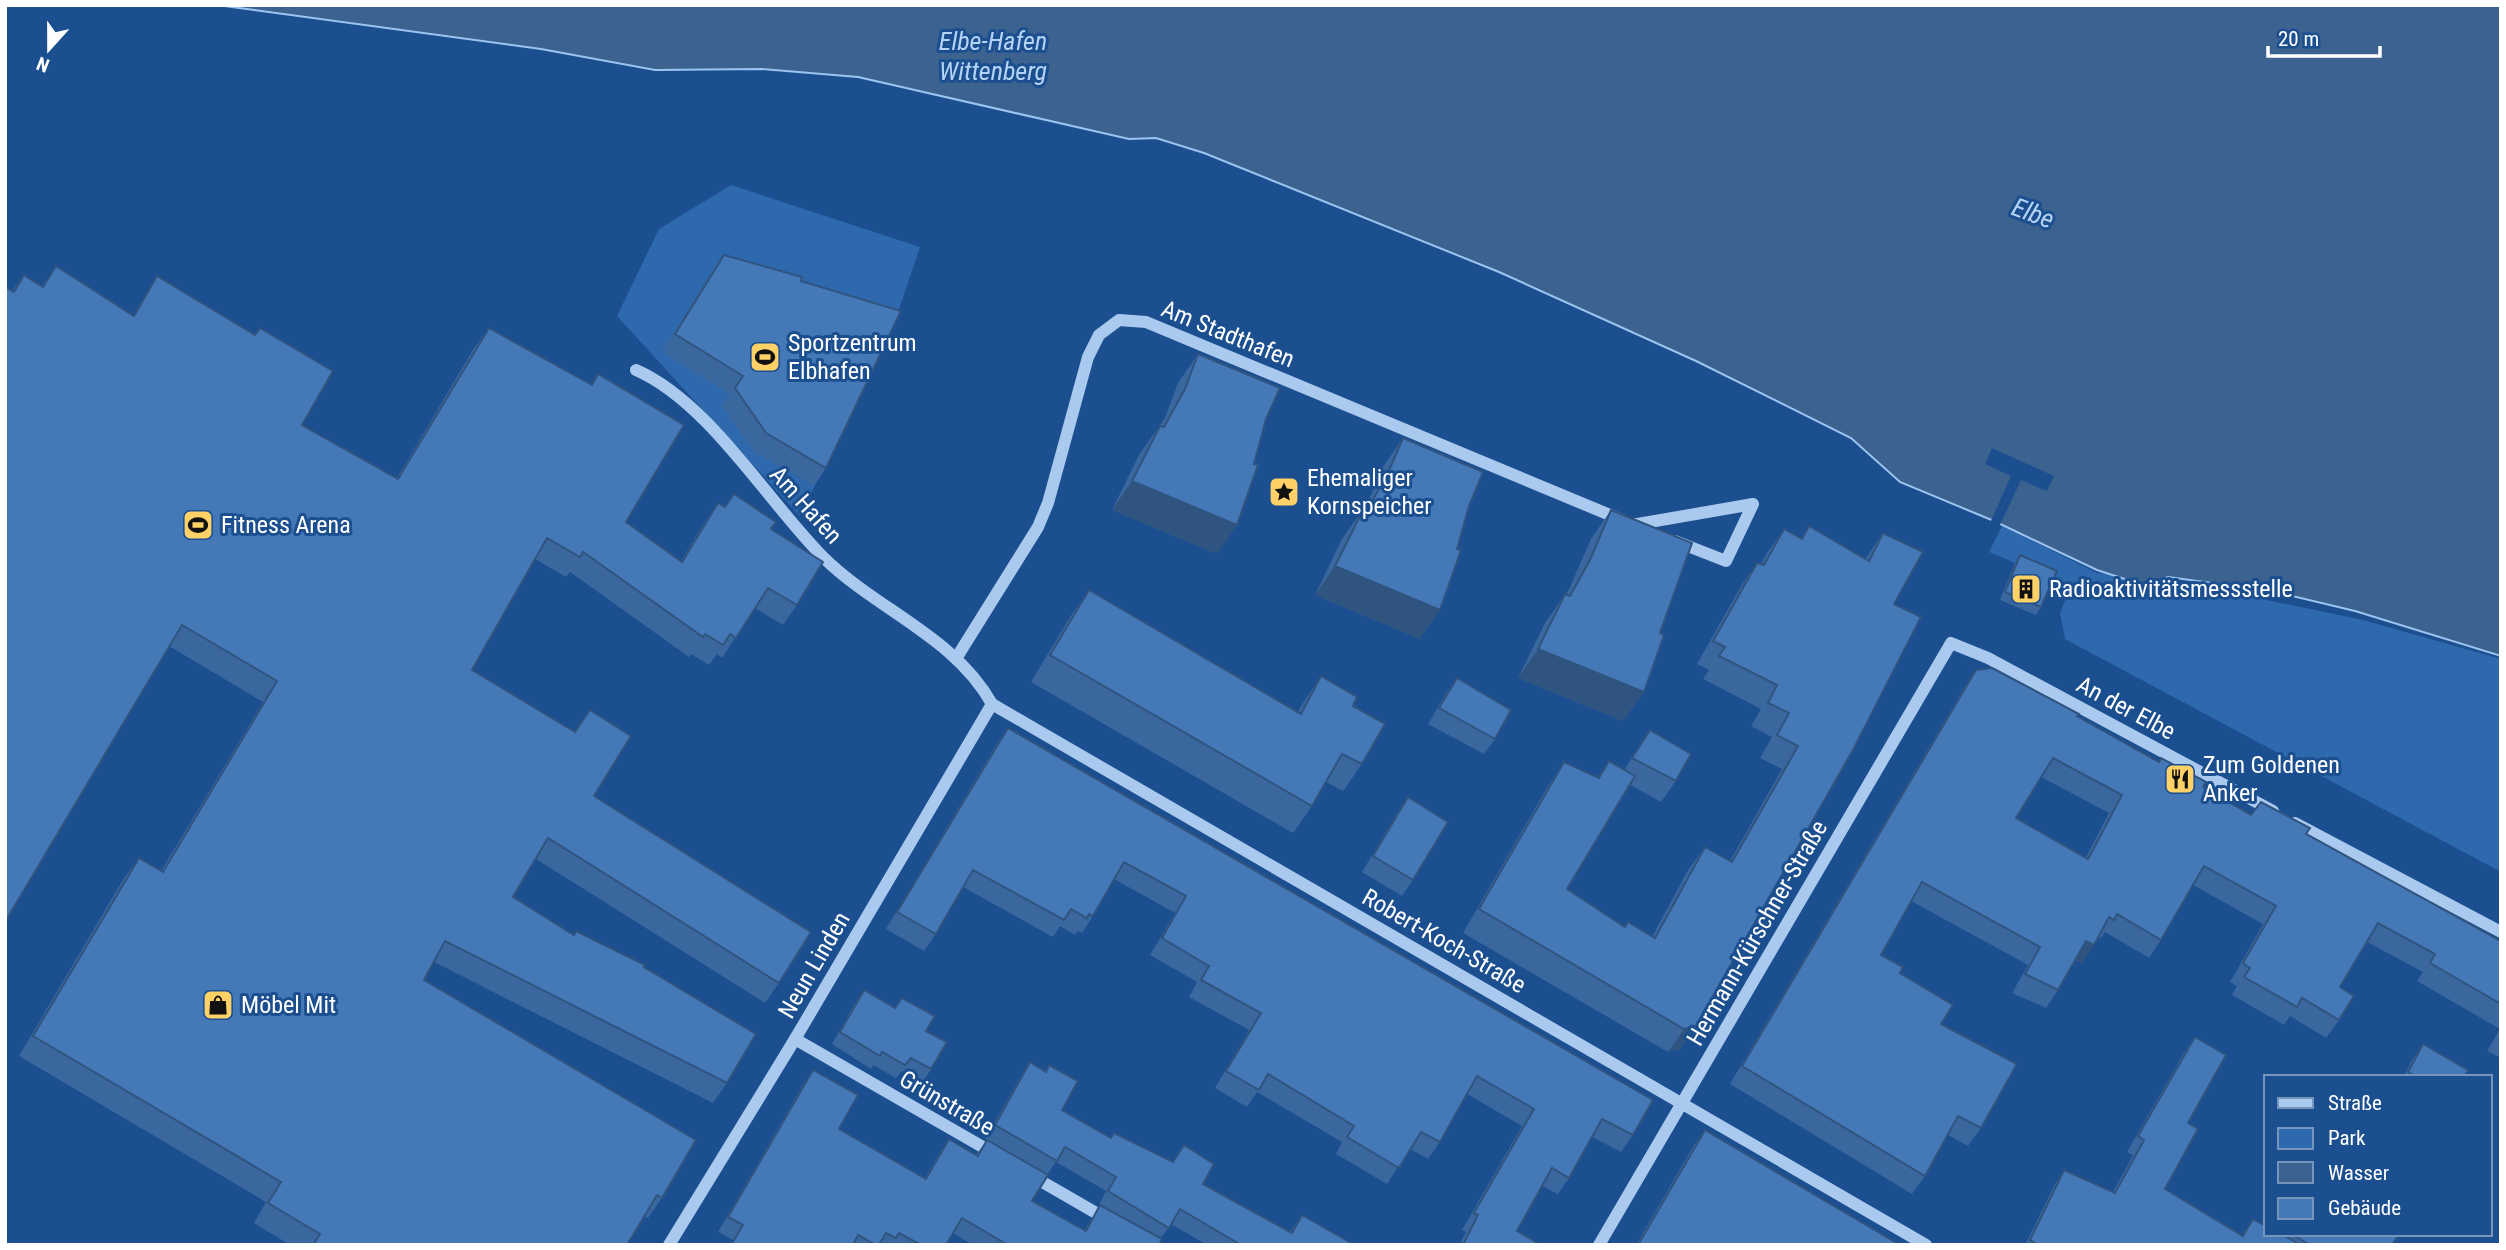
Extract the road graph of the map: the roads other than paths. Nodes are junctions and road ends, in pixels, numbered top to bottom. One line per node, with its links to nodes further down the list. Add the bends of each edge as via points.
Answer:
1 (636, 370): 4 (street, Am Hafen, via 672,390 689,406 825,559)
2 (1632, 524): 2 (street, Am Stadthafen, via 1726,561 1753,504); 4 (street, Am Stadthafen, via 1146,322 1119,320 1099,335 1088,357 1038,527)
3 (1951, 643): 6 (street, An der Elbe); 8 (street, Hermann-Kürschner-Straße)
4 (957, 657): 5 (street, Robert-Koch-Straße)
5 (992, 704): 7 (street, Neun Linden); 8 (street, Robert-Koch-Straße)
6 (2501, 932)
7 (795, 1039): 9 (street, Grünstraße); 12 (street, Neun Linden)
8 (1681, 1104): 13 (street, Hermann-Kürschner-Straße); 14 (street, Robert-Koch-Straße)
9 (1009, 1162)
10 (1020, 1169): 11 (street)
11 (1127, 1231)
12 (669, 1245)
13 (1598, 1245)
14 (1926, 1245)

